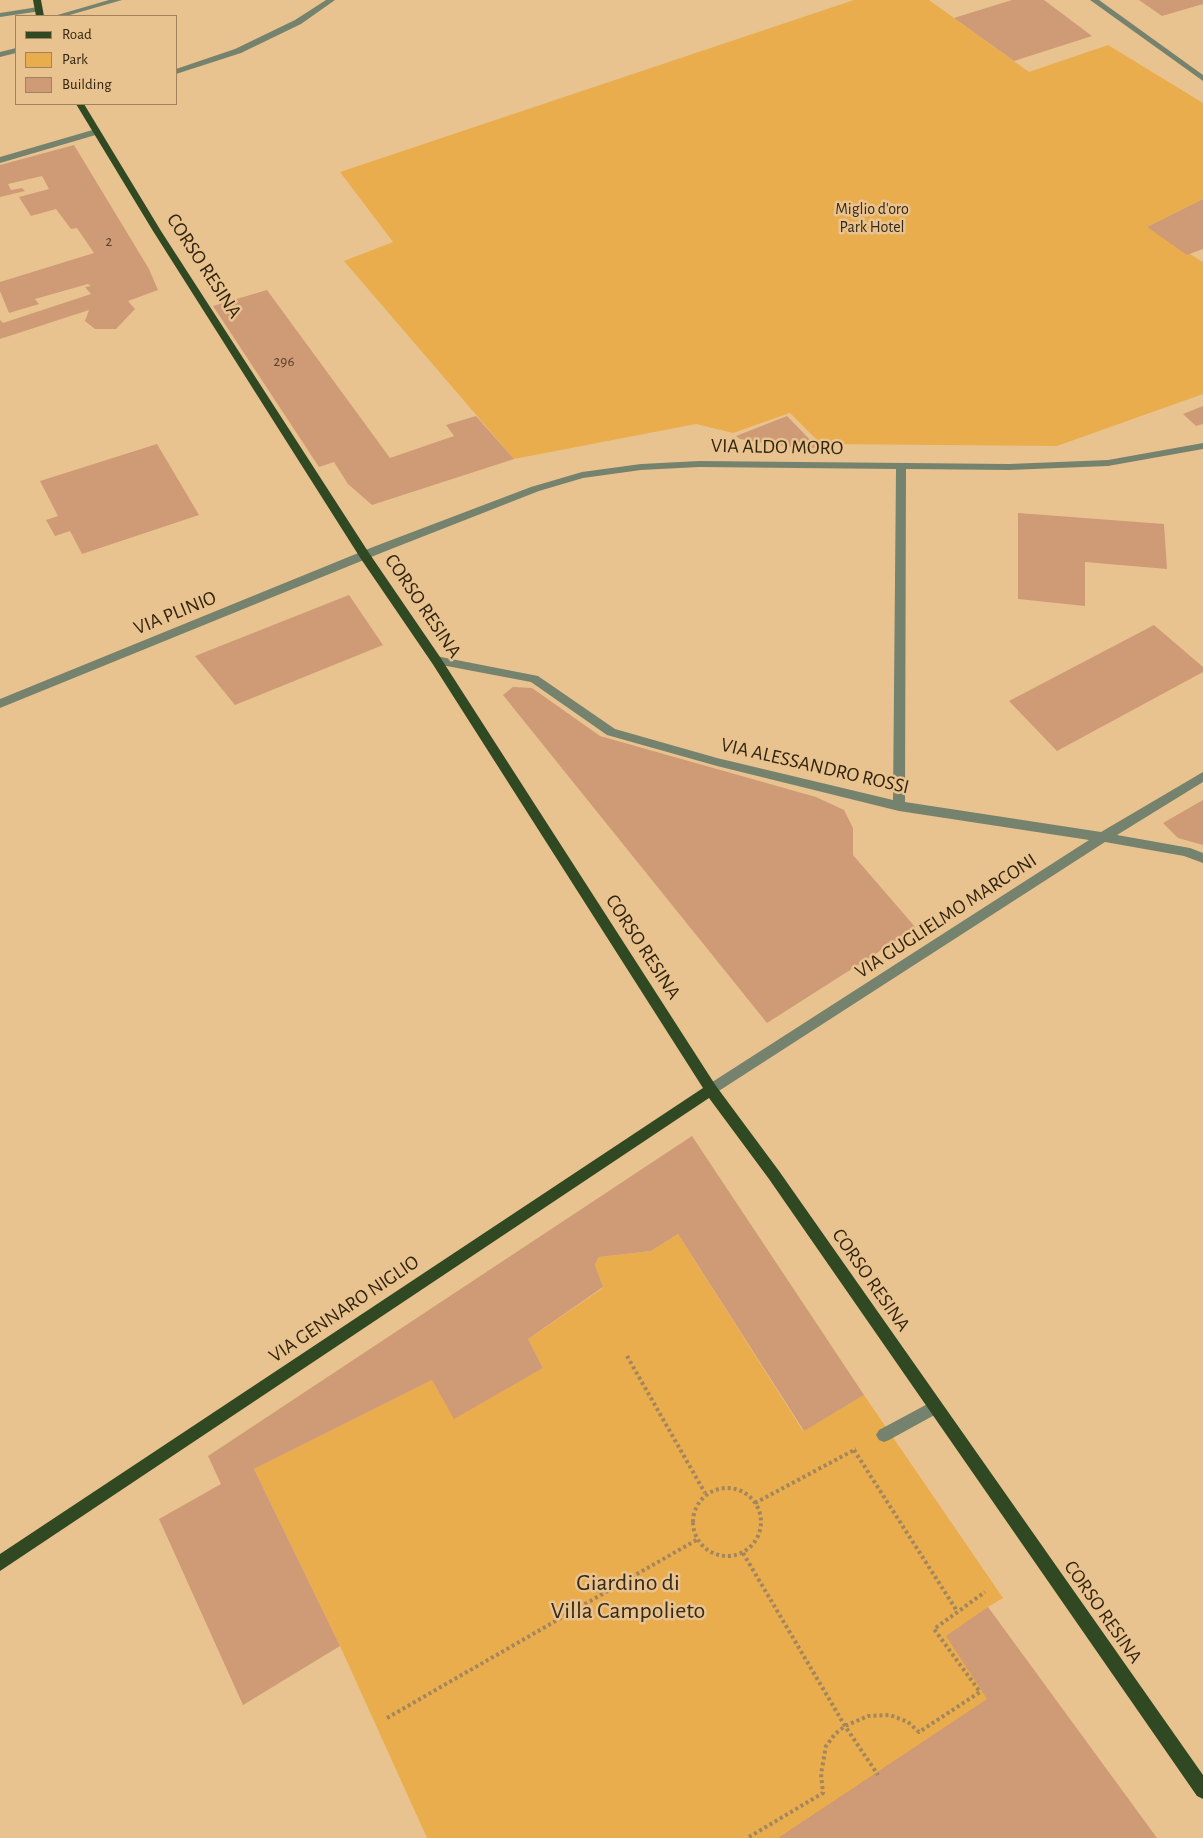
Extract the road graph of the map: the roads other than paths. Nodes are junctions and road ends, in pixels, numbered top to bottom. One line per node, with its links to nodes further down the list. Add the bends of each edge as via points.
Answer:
1 (118, 0): 6 (street)
2 (331, 0): 9 (street, via 298,22 238,51)
3 (1094, 0): 10 (street)
4 (38, 8): 5 (street)
5 (0, 15)
6 (62, 15)
7 (15, 50): 8 (street)
8 (0, 55)
9 (178, 71)
10 (1203, 79)
11 (81, 105): 12 (main road, CORSO RESINA)
12 (96, 132): 13 (street); 16 (main road, CORSO RESINA)
13 (0, 160)
14 (1203, 446): 15 (street, VIA ALDO MORO, via 1108,463 1008,468)
15 (901, 467): 16 (street, VIA ALDO MORO, via 698,464 582,475 535,489); 20 (street)
16 (365, 556): 17 (main road, CORSO RESINA); 18 (street, VIA PLINIO)
17 (436, 660): 20 (street, VIA ALESSANDRO ROSSI, via 534,680 611,732 717,762); 23 (main road, CORSO RESINA)
18 (0, 704)
19 (1203, 776): 21 (street, VIA GUGLIELMO MARCONI)
20 (899, 806): 21 (street, VIA ALESSANDRO ROSSI)
21 (1103, 837): 22 (street, VIA ALESSANDRO ROSSI); 23 (street, VIA GUGLIELMO MARCONI)
22 (1203, 858)
23 (711, 1090): 24 (main road, CORSO RESINA); 26 (main road, VIA GENNARO NIGLIO)
24 (935, 1407): 25 (street); 27 (main road, CORSO RESINA)
25 (884, 1435)
26 (0, 1563)
27 (1203, 1790)

